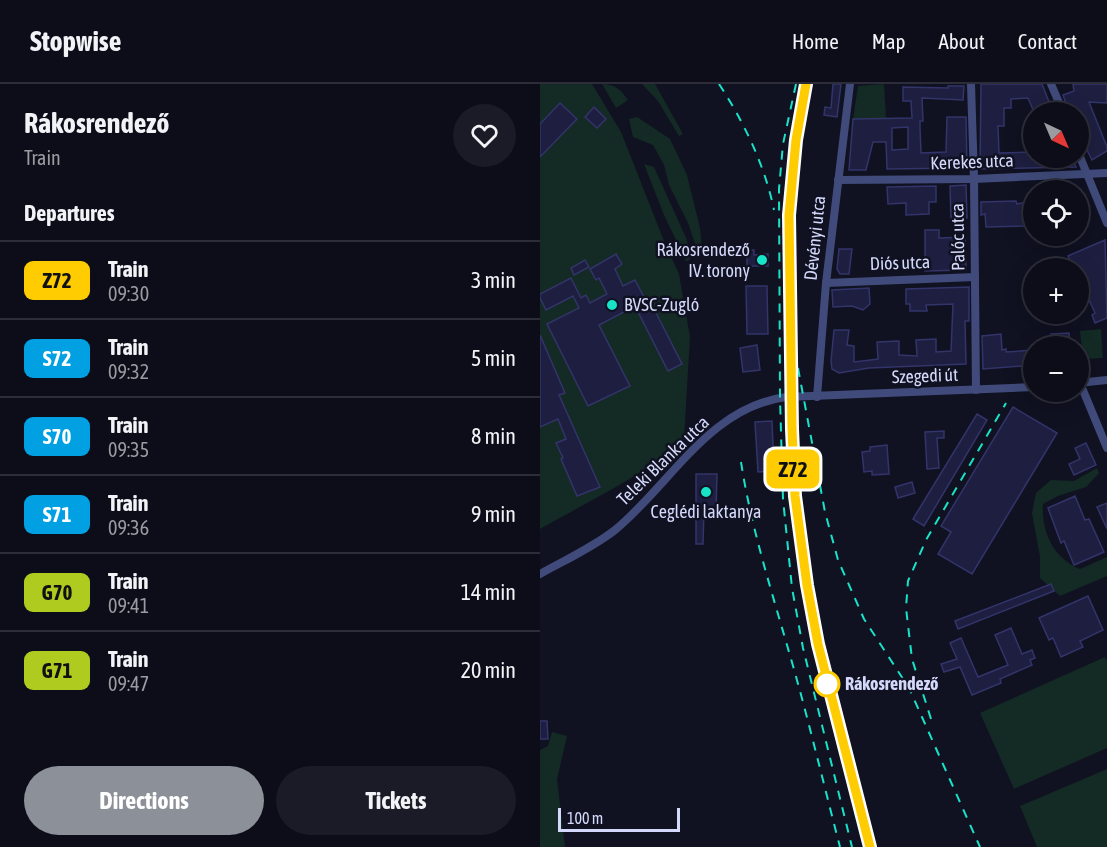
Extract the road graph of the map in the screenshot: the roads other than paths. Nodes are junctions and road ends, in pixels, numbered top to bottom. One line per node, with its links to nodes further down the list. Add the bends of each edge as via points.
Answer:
1 (850, 84): 9 (street, Dévényi utca)
2 (971, 84): 8 (street, Palóc utca)
3 (1051, 84): 4 (street)
4 (1059, 102)
5 (1085, 168): 6 (street)
6 (1087, 173): 7 (street, Kerekes utca); 8 (street, Kerekes utca); 10 (street)
7 (1107, 173)
8 (974, 179): 9 (street, Kerekes utca); 11 (street, Palóc utca)
9 (838, 180): 12 (street, Dévényi utca)
10 (1107, 223)
11 (975, 277): 12 (street, Diós utca); 16 (street, Palóc utca)
12 (826, 283): 17 (street, Dévényi utca)
13 (1107, 380): 14 (street)
14 (1089, 382)
15 (1023, 388): 16 (street, Szegedi út)
16 (976, 390): 17 (street, Szegedi út)
17 (817, 396): 20 (street, Teleki Blanka utca, via 770,399 743,411 697,445 615,529)
18 (1087, 402): 19 (street)
19 (1107, 448)
20 (540, 574)

